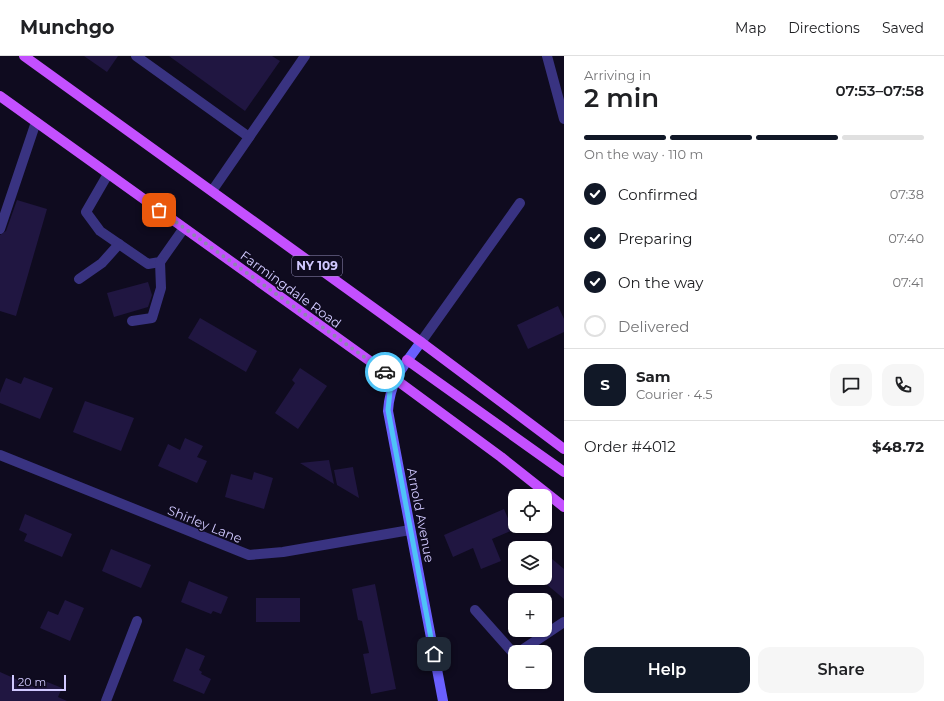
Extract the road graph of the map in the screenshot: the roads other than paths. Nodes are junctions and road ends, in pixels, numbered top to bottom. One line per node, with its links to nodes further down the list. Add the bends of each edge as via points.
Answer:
1 (136, 56): 10 (street)
2 (305, 56): 10 (street)
3 (547, 56): 5 (street)
4 (29, 57): 12 (main road, NY 109)
5 (553, 78): 6 (street); 8 (street)
6 (564, 83)
7 (0, 96): 9 (main road, Farmingdale Road)
8 (564, 119)
9 (36, 122): 11 (main road, Farmingdale Road); 15 (street)
10 (249, 137): 12 (street)
11 (108, 174): 14 (main road, Farmingdale Road); 16 (street, via 86,212 100,231)
12 (212, 190): 20 (main road, NY 109)
13 (520, 203): 20 (street)
14 (184, 228): 17 (street); 22 (main road, Farmingdale Road)
15 (0, 229)
16 (119, 244): 17 (street, via 148,264); 18 (street, via 102,263)
17 (160, 262): 19 (street, via 161,288 152,318)
18 (79, 279)
19 (132, 321)
20 (421, 342): 21 (street, Arnold Avenue); 23 (main road, NY 109)
21 (407, 360): 22 (street, Arnold Avenue); 25 (main road)
22 (395, 379): 26 (main road, Farmingdale Road); 27 (street, Arnold Avenue, via 390,391 388,410)
23 (564, 449)
24 (0, 455): 27 (street, Shirley Lane, via 249,555 284,552)
25 (564, 472)
26 (564, 507)
27 (410, 530): 34 (street, Arnold Avenue)
28 (475, 610): 32 (street)
29 (137, 621): 33 (street)
30 (564, 622): 31 (street)
31 (530, 645)
32 (508, 646)
33 (106, 701)
34 (443, 701)

